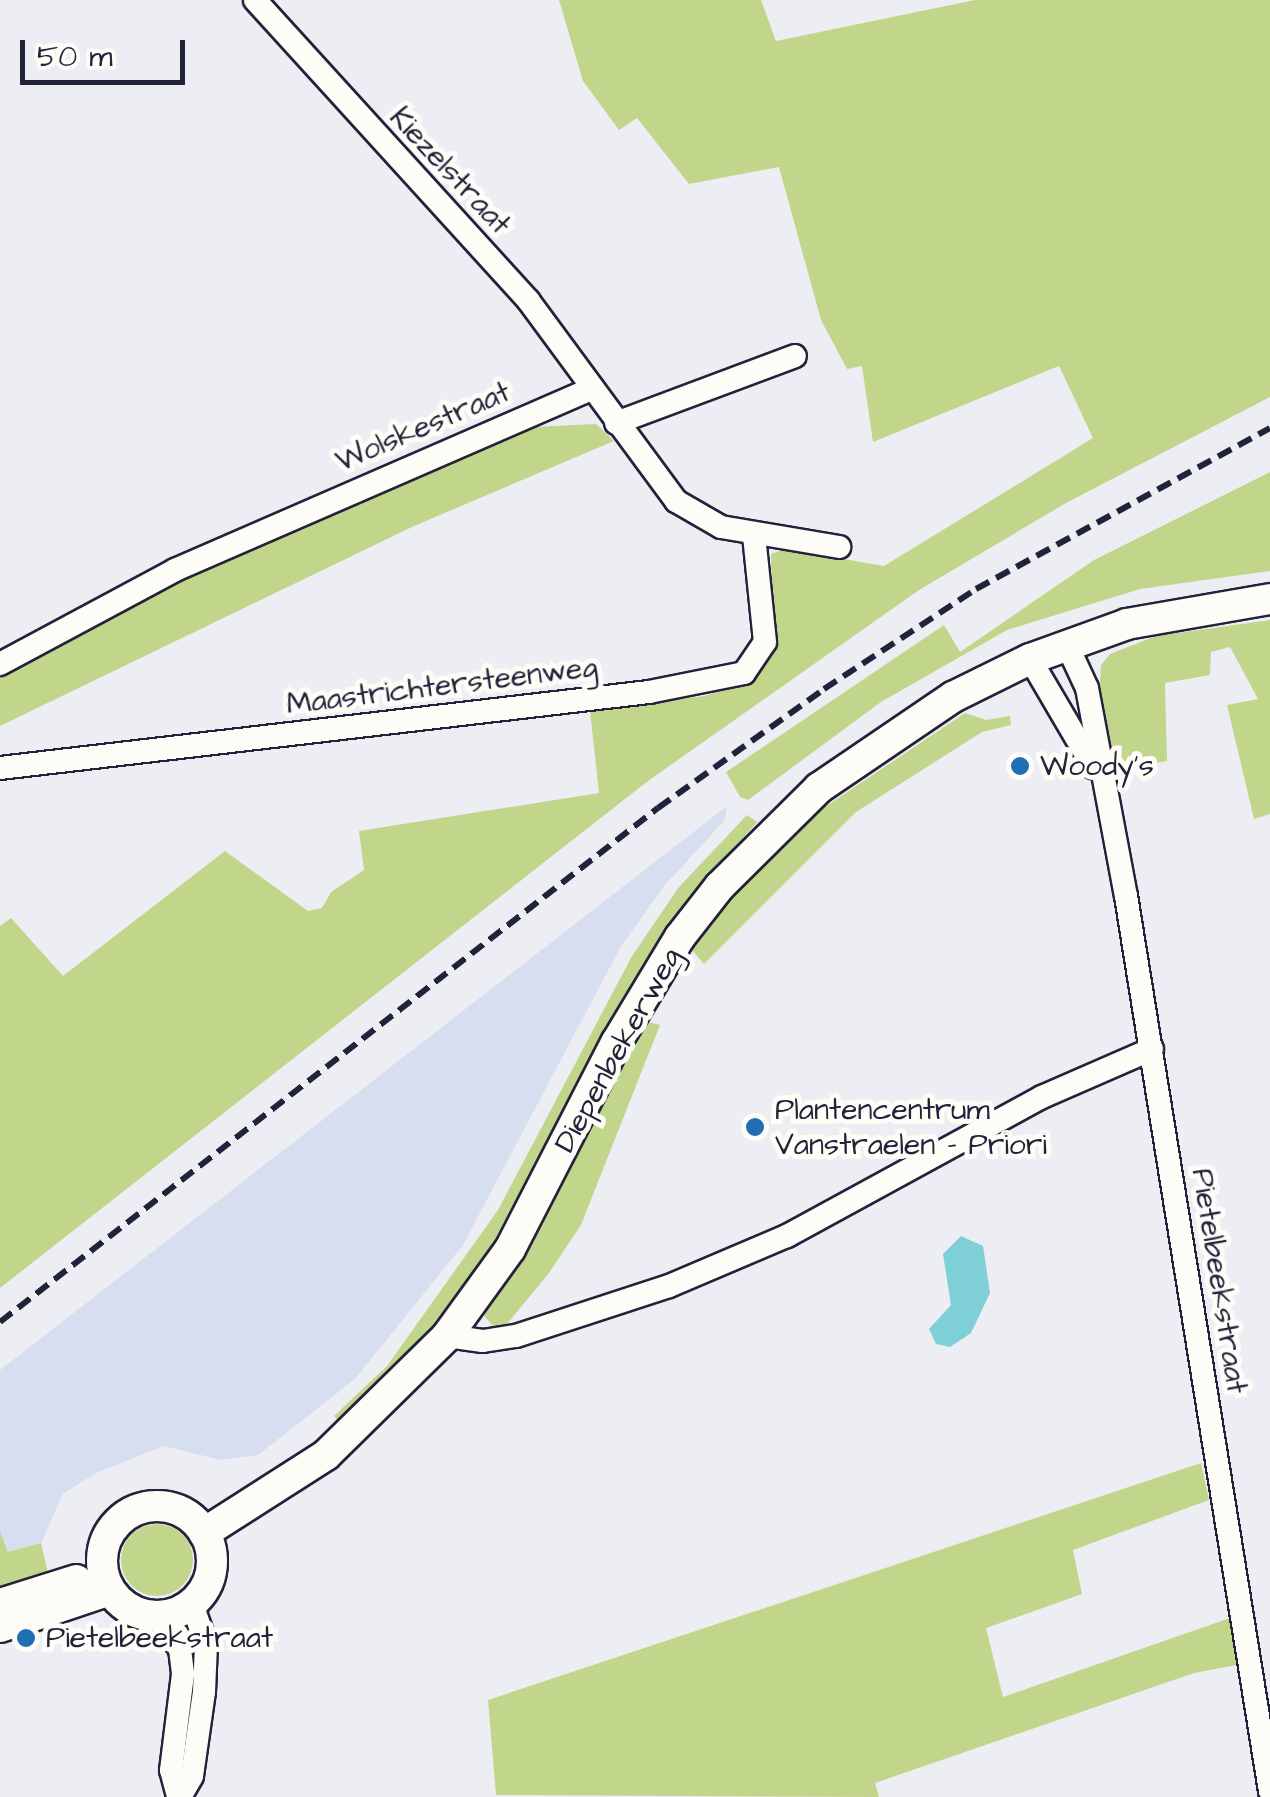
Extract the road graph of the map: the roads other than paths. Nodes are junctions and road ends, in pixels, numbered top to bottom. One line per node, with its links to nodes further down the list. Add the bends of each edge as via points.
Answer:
1 (254, 0): 3 (street, Kiezelstraat, via 528,300)
2 (795, 356): 4 (street)
3 (592, 390): 4 (street); 10 (street, Wolskestraat, via 175,570)
4 (616, 423): 5 (street, via 691,514)
5 (754, 535): 6 (street); 11 (street, Maastrichtersteenweg, via 765,642 744,673 650,692)
6 (839, 547)
7 (1270, 598): 8 (main road, Diepenbekerweg, via 1127,624)
8 (1067, 644): 9 (main road, Diepenbekerweg); 12 (street, Pietelbeekstraat, via 1087,688)
9 (1030, 659): 12 (street, Pietelbeekstraat); 14 (main road, Diepenbekerweg, via 952,697 869,750 818,788 720,886 652,978 510,1249)
10 (0, 664)
11 (0, 768)
12 (1102, 782): 13 (street, Pietelbeekstraat)
13 (1152, 1049): 14 (street, via 1042,1097 787,1236 669,1286 516,1336 483,1342); 21 (street, Pietelbeekstraat)
14 (447, 1336): 15 (main road, Diepenbekerweg, via 326,1455)
15 (204, 1533): 16 (main road, via 169,1506 135,1510 110,1530); 18 (main road, via 211,1572)
16 (106, 1580): 17 (main road); 19 (main road, via 126,1607); 20 (main road)
17 (0, 1604)
18 (192, 1604): 19 (main road); 22 (street, via 206,1644 204,1692 192,1776)
19 (159, 1617): 22 (street, via 180,1649 183,1674 171,1770)
20 (0, 1626)
21 (1270, 1791)
22 (179, 1797)

